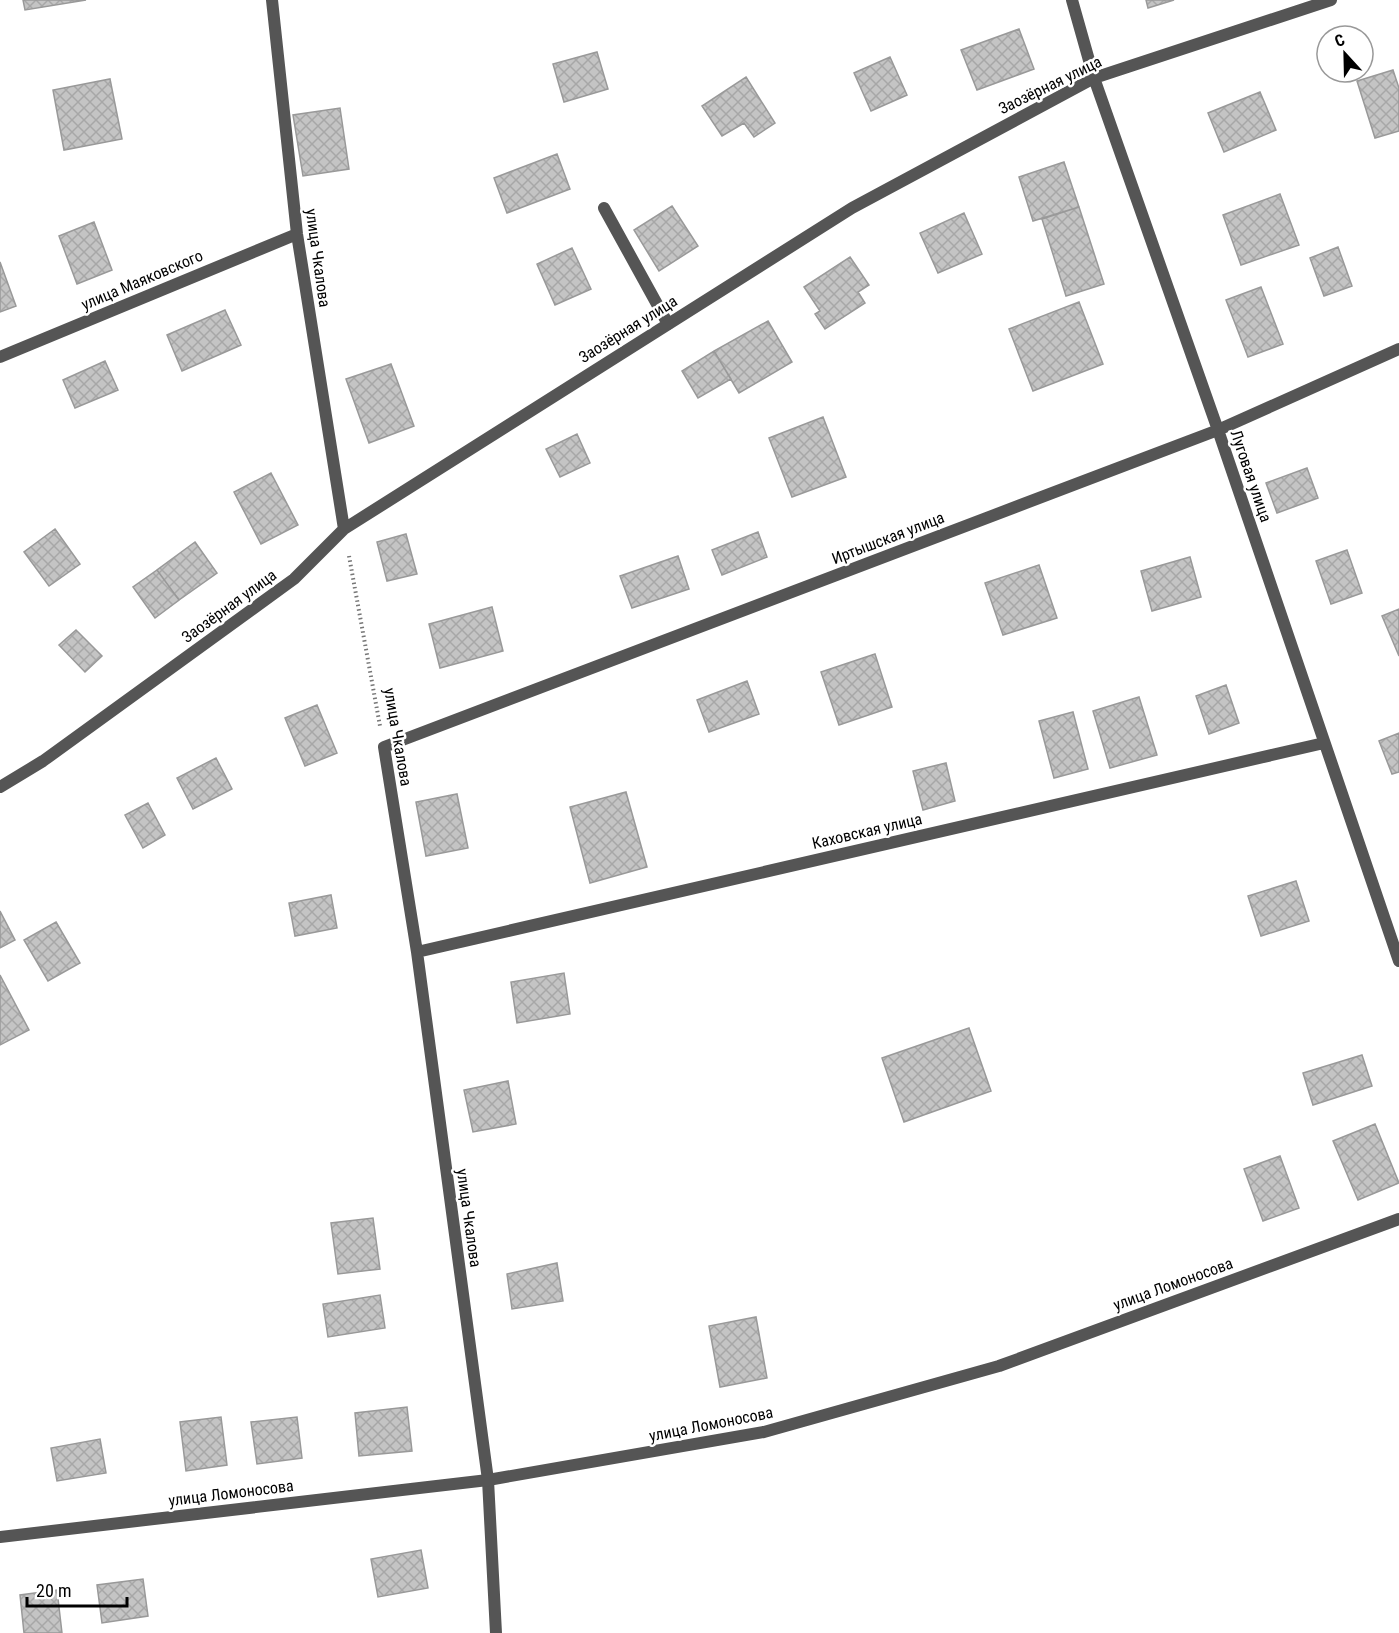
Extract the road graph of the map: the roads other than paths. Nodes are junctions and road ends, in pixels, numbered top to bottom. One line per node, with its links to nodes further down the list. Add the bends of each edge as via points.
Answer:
1 (272, 0): 6 (street, улица Чкалова)
2 (1072, 0): 4 (street, Луговая улица)
3 (1331, 0): 4 (street, Заозёрная улица)
4 (1094, 78): 7 (street, Заозёрная улица, via 852,208); 10 (street, Луговая улица)
5 (604, 208): 7 (street)
6 (297, 234): 9 (street, улица Маяковского); 11 (street, улица Чкалова)
7 (668, 324): 11 (street, Заозёрная улица)
8 (1399, 349): 10 (street, Иртышская улица)
9 (0, 357)
10 (1218, 430): 12 (street, Луговая улица); 13 (street, Иртышская улица)
11 (344, 529): 14 (street, Заозёрная улица, via 294,579 43,761)
12 (1324, 743): 15 (street, Каховская улица); 16 (street, Луговая улица)
13 (384, 747): 15 (street, улица Чкалова)
14 (0, 787)
15 (417, 952): 18 (street, улица Чкалова)
16 (1399, 962)
17 (1399, 1219): 18 (street, улица Ломоносова, via 988,1369 764,1432)
18 (488, 1480): 19 (street, улица Ломоносова); 20 (street, улица Чкалова)
19 (0, 1537)
20 (496, 1633)

